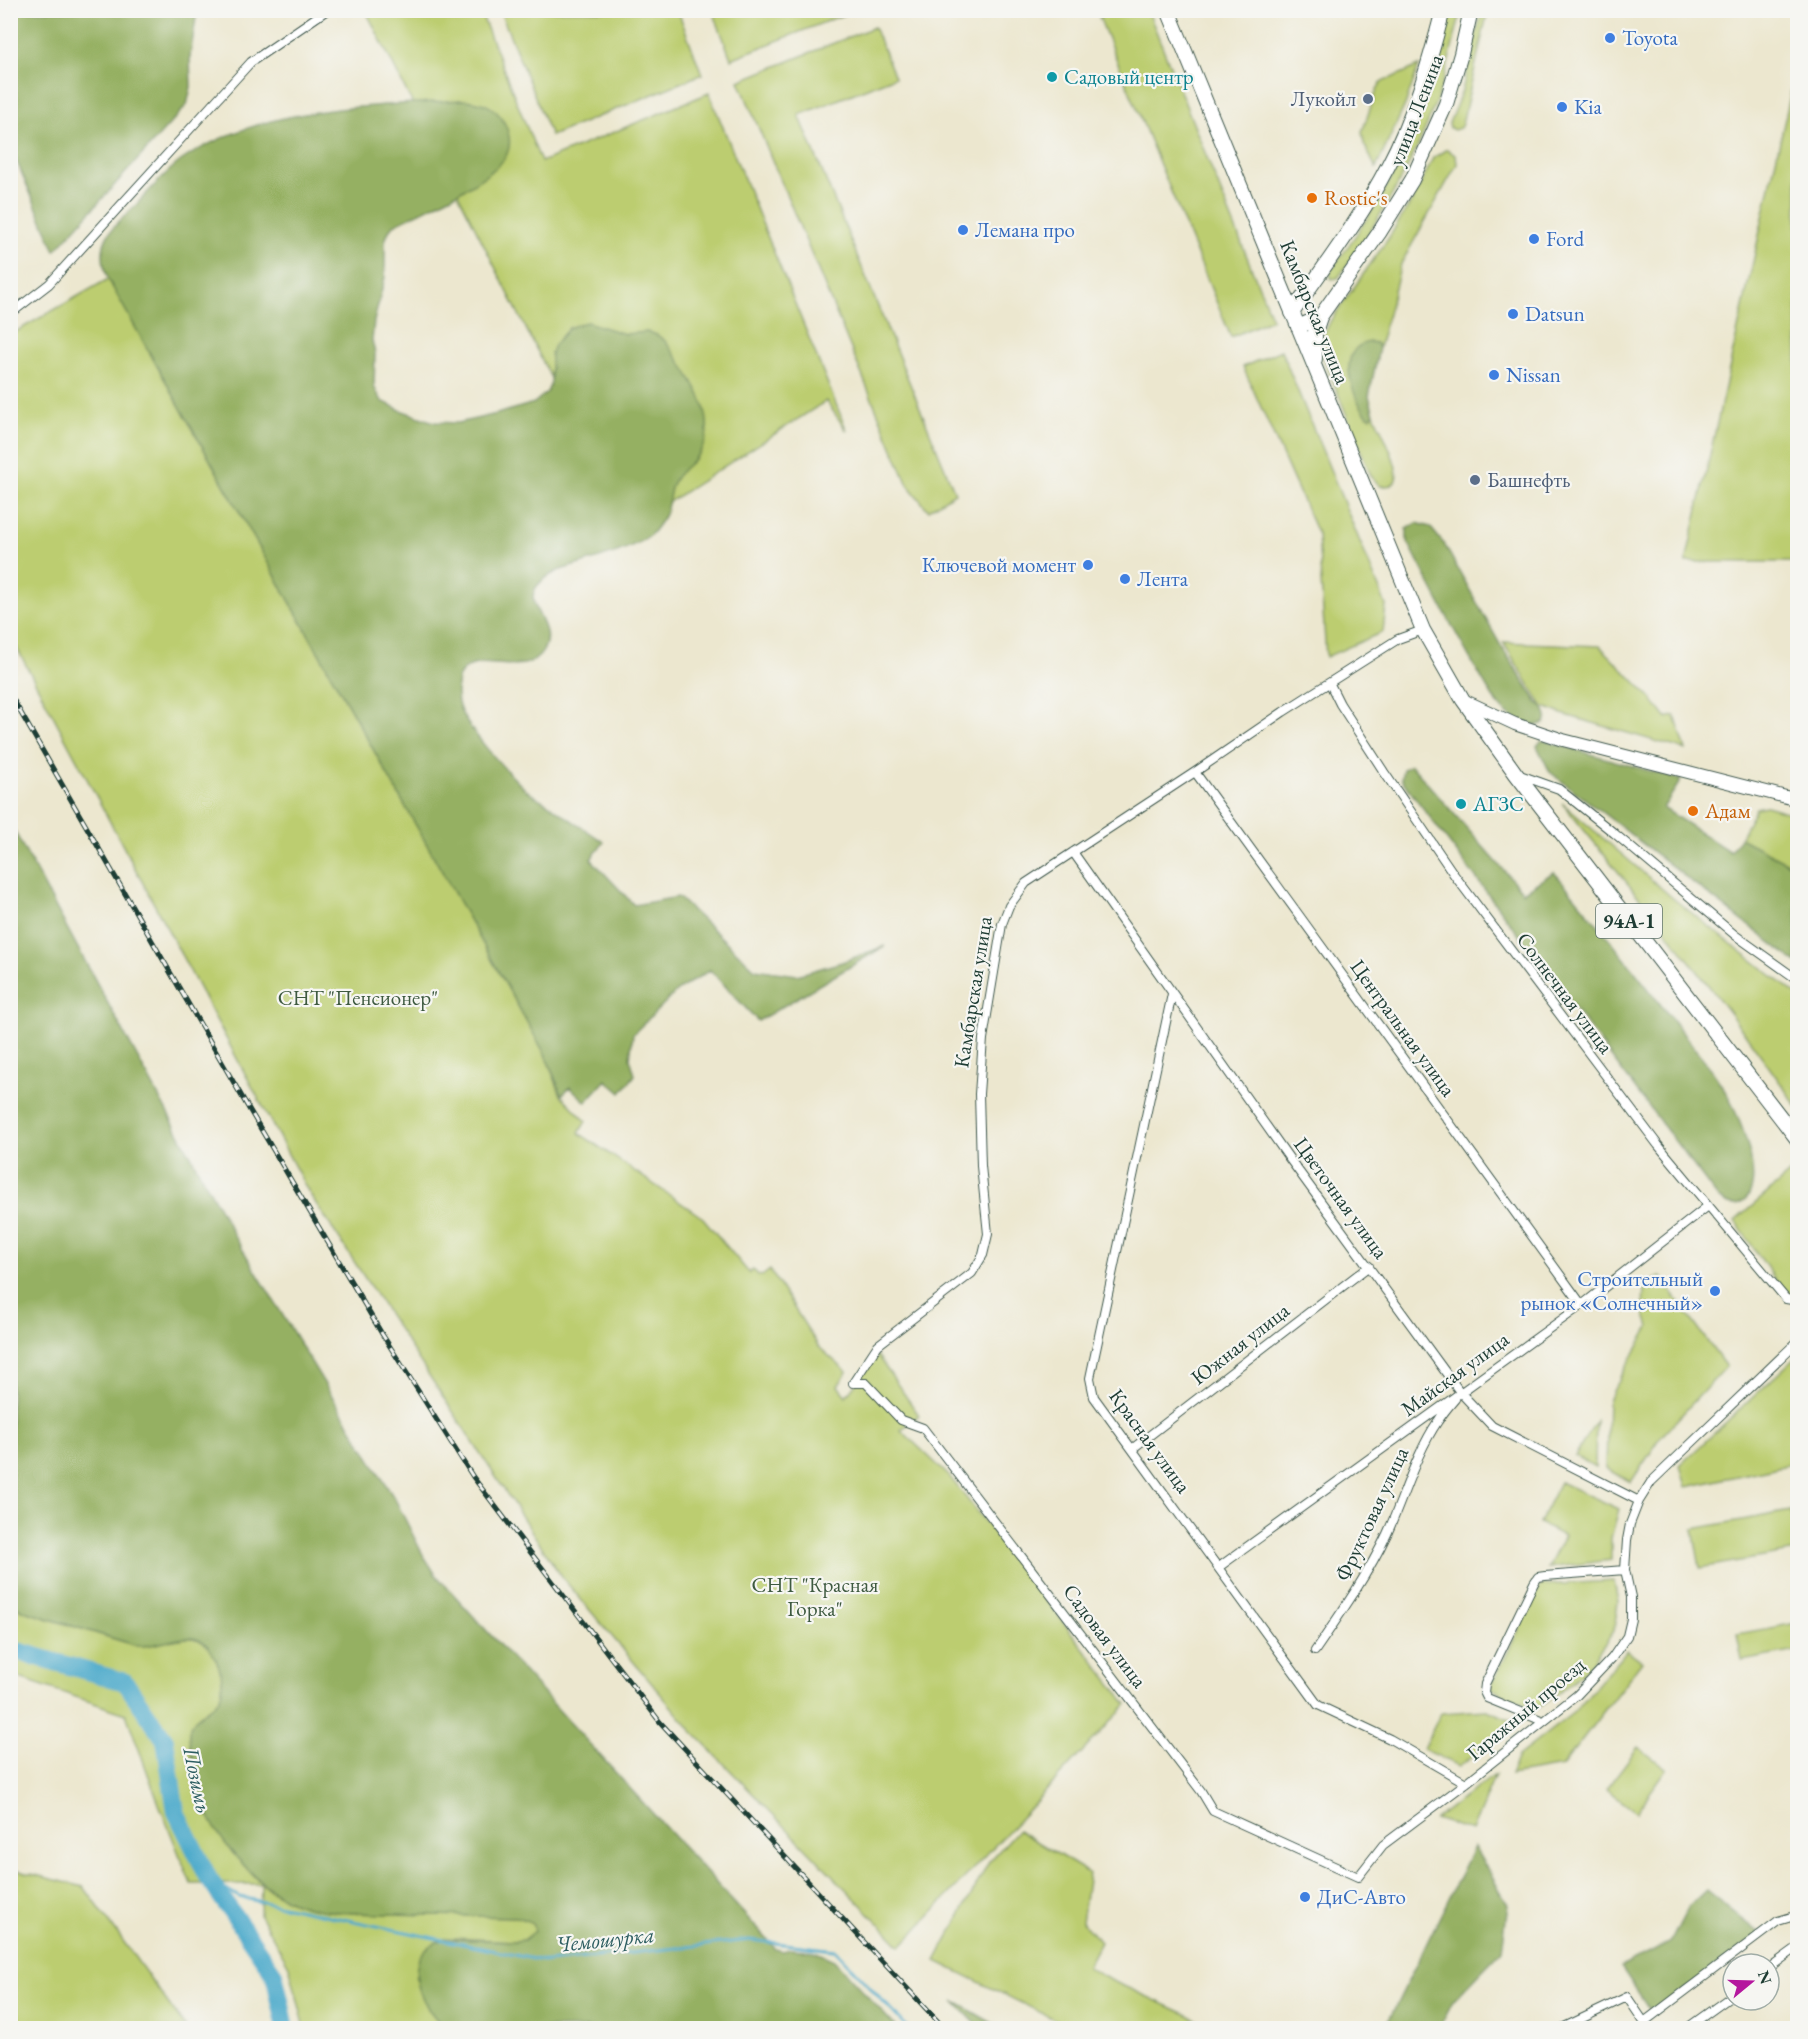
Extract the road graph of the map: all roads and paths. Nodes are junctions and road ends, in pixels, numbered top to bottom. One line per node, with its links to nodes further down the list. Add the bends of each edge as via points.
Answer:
1 (327, 10): 6 (street, via 251,62 49,284)
2 (1168, 10): 5 (main road, Камбарская улица)
3 (1443, 10): 5 (main road, улица Ленина, via 1422,86 1394,154 1365,206)
4 (1471, 10): 7 (main road, улица Ленина, via 1446,104 1412,180)
5 (1292, 313): 8 (main road, Камбарская улица)
6 (10, 314)
7 (1320, 317): 8 (main road); 9 (main road, via 1315,333)
8 (1298, 327): 9 (main road, Камбарская улица)
9 (1315, 367): 10 (main road, Камбарская улица)
10 (1423, 630): 11 (street, Камбарская улица, via 1398,639); 12 (main road, Камбарская улица)
11 (1330, 684): 13 (street, Камбарская улица); 20 (street, Солнечная улица, via 1455,876)
12 (1463, 700): 14 (main road, 94А-1); 15 (street, via 1563,740)
13 (1195, 772): 16 (street, Камбарская улица); 23 (street, Центральная улица)
14 (1516, 774): 17 (street, via 1558,789 1735,935); 19 (main road, 94А-1)
15 (1797, 800)
16 (1073, 852): 18 (street, Цветочная улица); 25 (street, Камбарская улица, via 1026,883 1002,924 983,1039 979,1094 988,1234 983,1255 972,1272 878,1345)
17 (1797, 980)
18 (1172, 994): 21 (street, Цветочная улица); 27 (street, Красная улица, via 1090,1378 1094,1397)
19 (1797, 1140)
20 (1708, 1206): 22 (street, Солнечная улица, via 1786,1299); 23 (street, Майская улица)
21 (1369, 1266): 26 (street, Цветочная улица); 27 (street, Южная улица)
22 (1797, 1301)
23 (1582, 1305): 26 (street, Майская улица)
24 (1797, 1341): 28 (street, Гаражный проезд, via 1652,1482)
25 (853, 1383): 34 (street, Садовая улица, via 866,1383 901,1420 923,1428 1213,1811)
26 (1460, 1392): 28 (street, Цветочная улица, via 1492,1426); 29 (street, Майская улица); 31 (street, Фруктовая улица, via 1437,1421 1423,1448 1371,1565)
27 (1132, 1449): 29 (street, Красная улица)
28 (1639, 1501): 30 (street, Гаражный проезд, via 1630,1524)
29 (1219, 1567): 33 (street, Красная улица, via 1318,1705 1390,1739)
30 (1625, 1570): 32 (street, Гаражный проезд, via 1631,1598 1627,1636 1577,1695); 32 (street, via 1545,1576 1534,1583 1484,1692 1487,1698)
31 (1315, 1651)
32 (1543, 1721): 33 (street, Гаражный проезд)
33 (1466, 1783): 34 (street, Гаражный проезд, via 1383,1845)
34 (1358, 1877)
35 (1797, 1915): 39 (street, via 1779,1921 1644,2022 1627,1997)
36 (1797, 1947): 37 (street)
37 (1781, 1959)
38 (1721, 2004): 40 (street)
39 (1562, 2028)
40 (1687, 2028)

